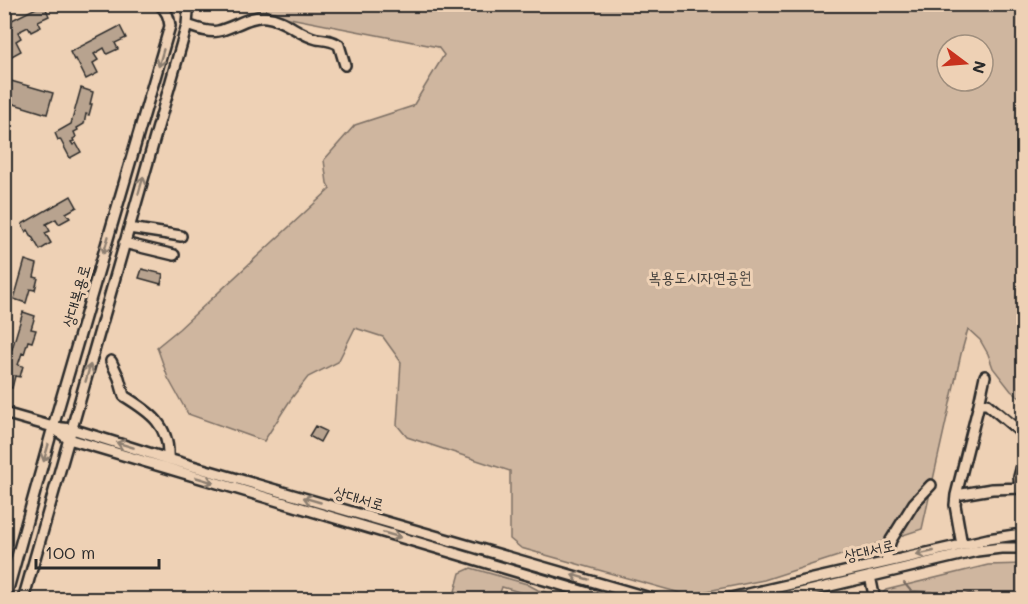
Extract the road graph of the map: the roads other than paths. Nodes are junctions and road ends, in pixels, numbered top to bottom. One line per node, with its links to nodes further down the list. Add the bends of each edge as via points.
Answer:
1 (159, 4): 13 (street, 상대복용로, one-way to 13, via 166,9 170,26)
2 (186, 4): 3 (street, 상대복용로)
3 (187, 25): 4 (street, via 216,32 266,16 306,35 333,41 339,45); 5 (street, 상대복용로, one-way to 3)
4 (345, 65)
5 (129, 228): 6 (street); 7 (street, 상대복용로)
6 (181, 237)
7 (124, 243): 8 (street); 14 (street, 상대복용로, one-way to 7)
8 (174, 255)
9 (111, 361): 17 (street, via 124,396 148,411 164,431)
10 (985, 376): 11 (street)
11 (979, 404): 15 (street, via 987,404); 20 (street)
12 (4, 413): 13 (street)
13 (53, 427): 14 (main road); 26 (street, 상대복용로, one-way to 26)
14 (70, 434): 17 (street, 상대서로, one-way to 14); 27 (street, 상대복용로); 28 (street, 상대서로, one-way to 28)
15 (1023, 435)
16 (1023, 458): 19 (street, via 1019,477)
17 (168, 459): 29 (street, 상대서로, one-way to 17)
18 (931, 485): 24 (street, via 914,503 891,540)
19 (1022, 488): 20 (street)
20 (956, 495): 22 (street)
21 (1023, 536): 22 (street, 상대서로)
22 (962, 545): 24 (street, 상대서로, one-way to 24)
23 (1023, 548): 25 (street, 상대서로, via 977,551)
24 (886, 562): 30 (street, 상대서로)
25 (870, 576): 31 (street, 상대서로); 32 (street)
26 (5, 600)
27 (23, 600)
28 (612, 600)
29 (657, 600)
30 (722, 600)
31 (771, 600)
32 (875, 600)

